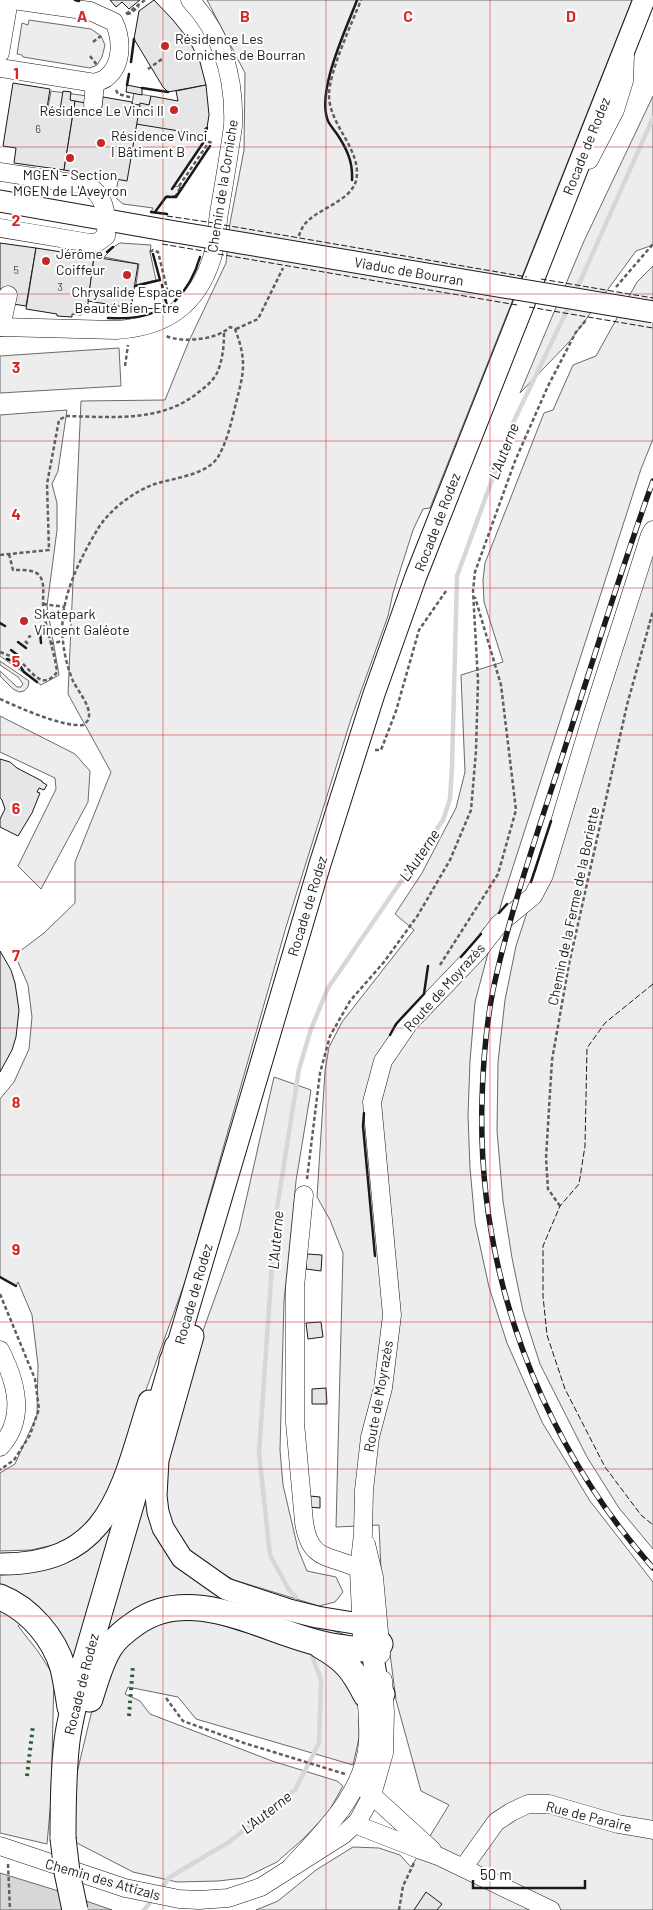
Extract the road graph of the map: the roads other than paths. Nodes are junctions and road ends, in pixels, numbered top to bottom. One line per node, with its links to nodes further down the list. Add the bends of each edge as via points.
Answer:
1 (11, 0): 4 (street); 7 (street, via 90,12 114,22 120,34 116,65 106,78)
2 (190, 0): 15 (street, Chemin de la Corniche, via 212,28 227,62 234,105 234,126 212,258 199,289 185,306 169,317 135,329)
3 (644, 0): 18 (main road, Rocade de Rodez, via 416,576 356,746)
4 (2, 34): 5 (street)
5 (0, 53)
6 (0, 68): 7 (street)
7 (95, 83): 8 (street)
8 (93, 104)
9 (0, 172): 11 (street, via 92,188 101,198)
10 (0, 201): 11 (main road, Viaduc de Bourran)
11 (106, 219): 12 (street, via 106,236 90,243); 14 (main road, Viaduc de Bourran, bridge)
12 (0, 228)
13 (8, 295): 15 (street)
14 (653, 312)
15 (0, 327)
16 (653, 530): 22 (street, Route de Moyrazès, via 626,606 544,875 533,896 499,924 478,951 409,1023 383,1061 372,1102 392,1315 383,1388 369,1446)
17 (304, 1195): 24 (street, via 295,1287 295,1423 306,1536 321,1555)
18 (217, 1212): 19 (main road, Rocade de Rodez); 26 (main road, via 224,1230 158,1460 156,1496 163,1528 182,1558 226,1589 289,1610)
19 (177, 1347): 23 (main road, via 150,1399 109,1512 98,1527 85,1540 48,1559); 30 (highway, Rocade de Rodez, via 82,1669)
20 (0, 1350): 21 (street, via 16,1391 16,1417 9,1437)
21 (0, 1447)
22 (363, 1534): 24 (street, Route de Moyrazès); 28 (street, Route de Moyrazès, via 374,1577)
23 (0, 1564)
24 (359, 1569): 26 (street, Route de Moyrazès)
25 (0, 1597): 30 (highway, via 33,1618 53,1644)
26 (360, 1624): 28 (main road, via 369,1633)
27 (314, 1643): 28 (highway); 29 (highway, via 338,1656); 32 (highway, via 202,1608 175,1607 141,1619 108,1649)
28 (372, 1647): 29 (main road, via 377,1680)
29 (375, 1695): 31 (street, via 364,1761); 33 (street, via 386,1712 384,1753)
30 (72, 1714): 32 (highway, Rocade de Rodez)
31 (357, 1780): 33 (street); 34 (street); 38 (street, Chemin des Attizals, via 339,1814)
32 (63, 1792): 40 (highway, Rocade de Rodez, bridge, via 63,1838)
33 (372, 1795): 34 (street, Chemin des Attizals); 37 (street)
34 (358, 1821): 37 (street, via 362,1827); 38 (street, Chemin des Attizals, via 343,1835)
35 (653, 1830): 39 (street, Rue de Paraire, via 618,1824 549,1804 528,1804 496,1822)
36 (0, 1846): 38 (street, Chemin des Attizals, via 125,1888 199,1900 228,1898 261,1887)
37 (438, 1856): 39 (street)
38 (290, 1868)
39 (463, 1868): 41 (street)
40 (75, 1910)
41 (551, 1910)

